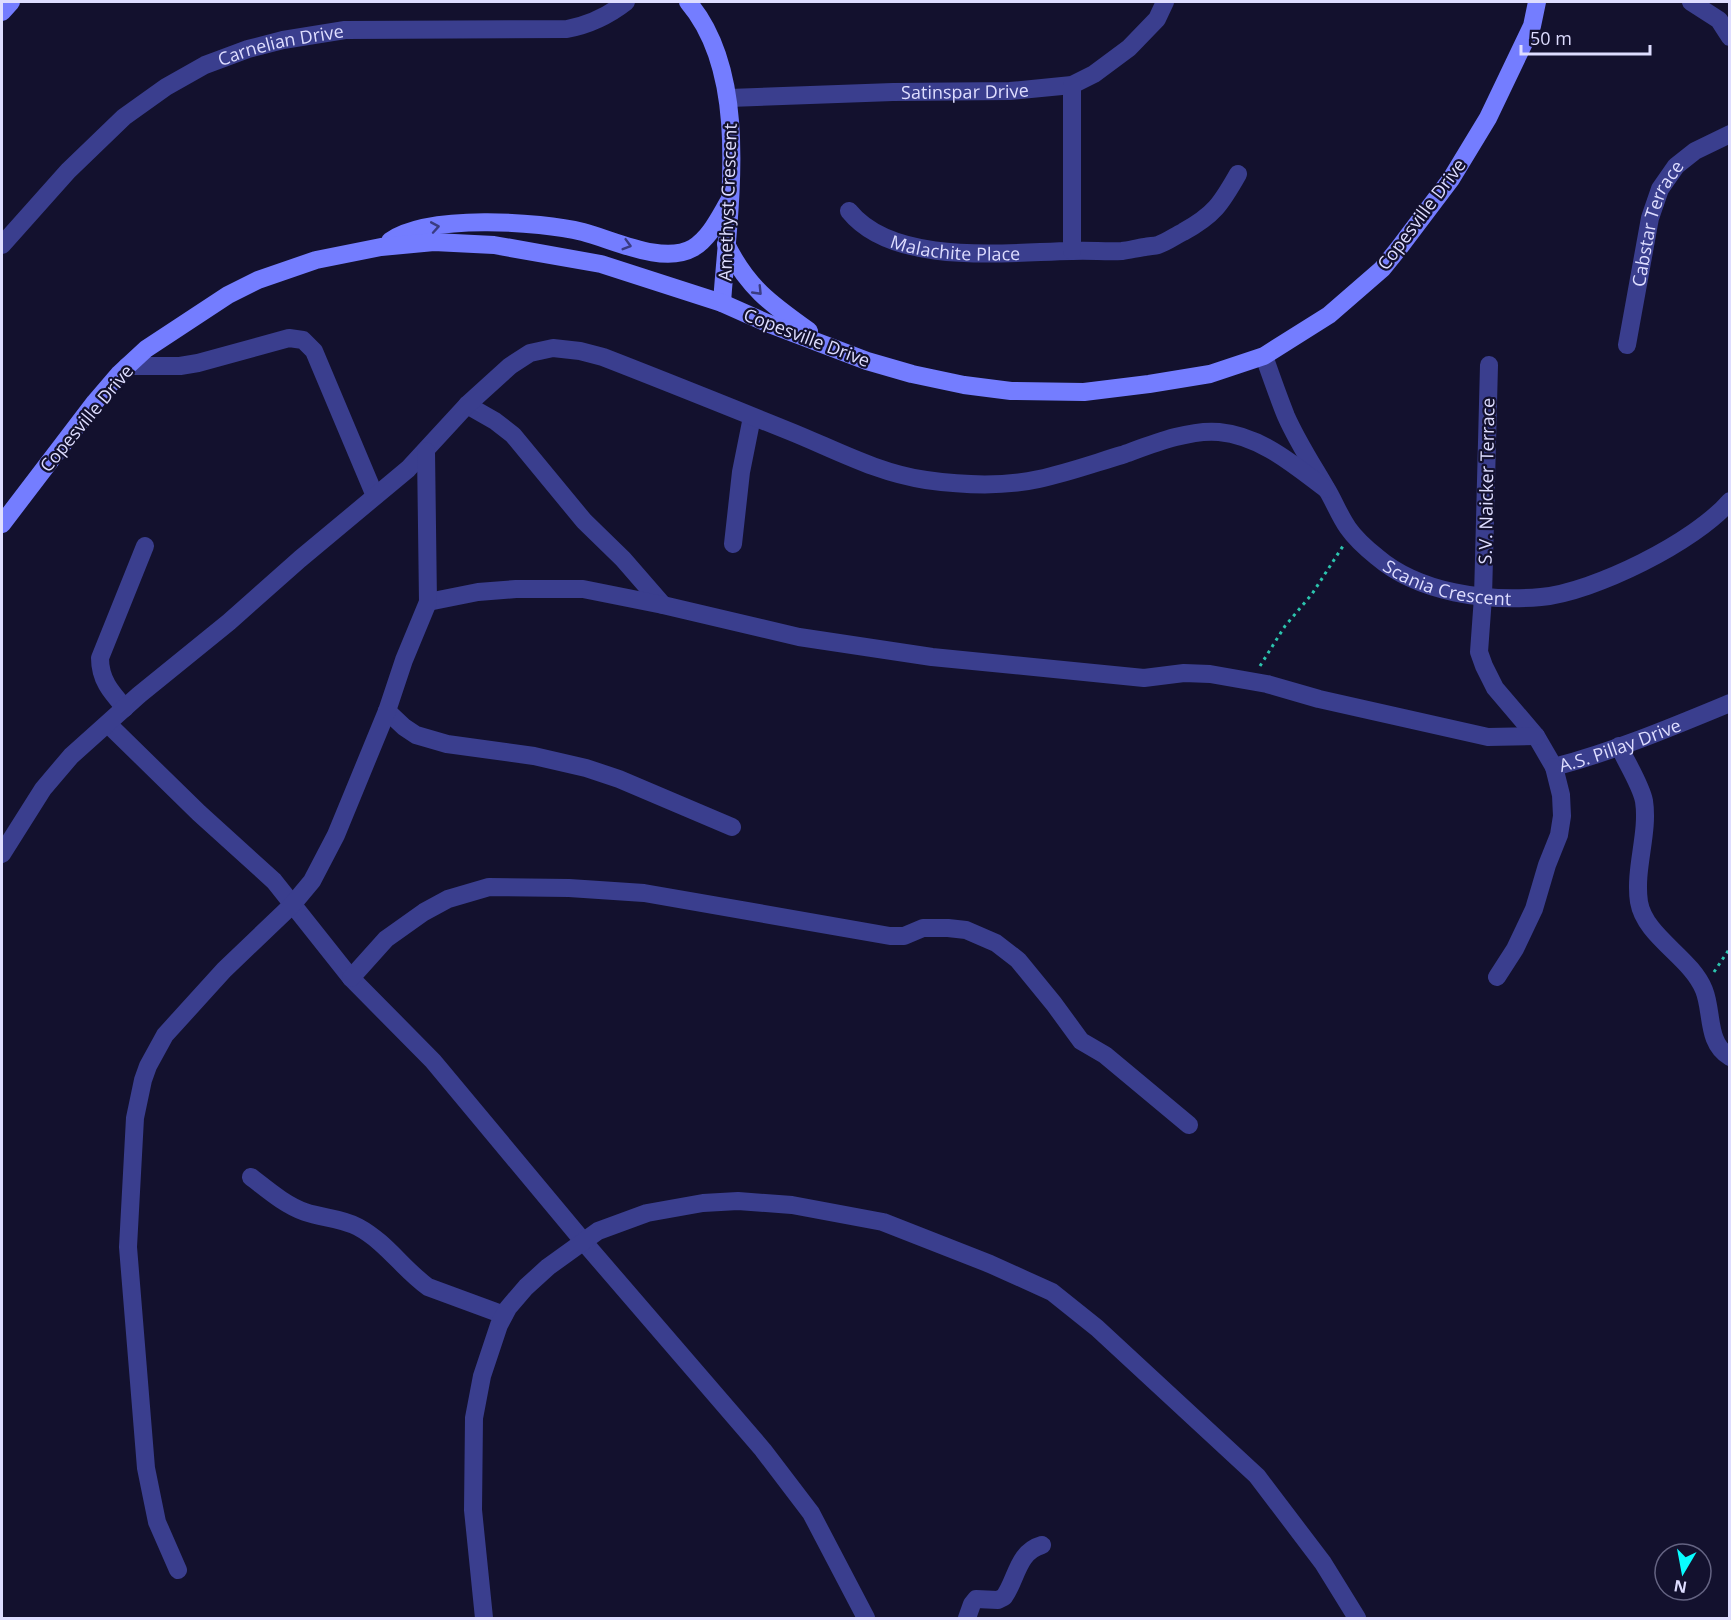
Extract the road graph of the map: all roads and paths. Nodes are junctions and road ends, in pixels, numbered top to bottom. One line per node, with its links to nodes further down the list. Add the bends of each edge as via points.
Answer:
1 (11, 2): 7 (street)
2 (626, 2): 16 (street, Carnelian Drive, via 595,21 567,29 345,30 283,40 205,65 124,117)
3 (688, 2): 10 (street, Amethyst Crescent, via 707,33)
4 (1166, 2): 9 (street, Satinspar Drive, via 1157,19 1129,48 1094,75)
5 (1537, 2): 22 (street, Copesville Drive, via 1532,26 1488,118 1451,179 1399,248 1382,269 1329,315)
6 (1690, 2): 8 (street, via 1719,20)
7 (2, 12)
8 (1730, 37)
9 (1072, 85): 10 (street, Satinspar Drive, via 1010,91); 18 (street)
10 (729, 98): 13 (street, Amethyst Crescent)
11 (1730, 134): 21 (street, Cabstar Terrace, via 1695,151 1676,166 1660,189 1650,218)
12 (1238, 174): 18 (street, Malachite Place, via 1212,214 1157,246 1123,251)
13 (729, 201): 15 (street, Amethyst Crescent); 17 (street, one-way to 13, via 397,236 434,227 510,223 581,232 652,253 670,254 701,241)
14 (849, 211): 18 (street, Malachite Place, via 870,231 926,249 1004,254)
15 (726, 243): 19 (street, Amethyst Crescent); 20 (street, one-way to 20, via 737,266 764,298)
16 (2, 245)
17 (381, 247): 19 (street, Copesville Drive, via 434,242 538,251 601,264); 24 (street, Copesville Drive, via 316,260 258,280 180,326)
18 (1072, 250)
19 (722, 303): 20 (street, Copesville Drive)
20 (826, 345): 22 (street, Copesville Drive, via 912,374 1011,391 1084,392 1149,384 1210,374)
21 (1627, 345)
22 (1264, 356): 28 (street, Scania Crescent, via 1287,417)
23 (1489, 365): 35 (street, S.V. Naicker Terrace)
24 (127, 366): 29 (street, via 180,366 289,338 303,340 314,351); 31 (street, Copesville Drive)
25 (467, 405): 26 (street, via 510,366 530,353 553,348 603,357); 27 (street); 37 (street, via 513,435 584,521)
26 (752, 417): 28 (street, via 884,470 924,480 983,484 1038,479 1153,444 1220,432 1263,445); 33 (street)
27 (426, 452): 29 (street); 36 (street)
28 (1326, 489): 32 (street, Scania Crescent)
29 (375, 496): 40 (street)
30 (1730, 501): 35 (street, Scania Crescent, via 1701,527 1659,554 1577,589 1542,597)
31 (4, 520)
32 (1352, 532): 35 (street, Scania Crescent, via 1400,574 1426,585); 38 (path, via 1256,672)
33 (733, 544)
34 (145, 546): 40 (street, via 100,658 103,679)
35 (1483, 597): 43 (street, A.S. Pillay Drive, via 1479,652 1484,666 1495,688)
36 (428, 602): 37 (street, via 478,592 548,587 583,588); 41 (street)
37 (663, 605): 38 (street, via 799,637 932,657 1144,678 1193,673)
38 (1243, 680): 43 (street, via 1488,737)
39 (1730, 703): 44 (street, A.S. Pillay Drive)
40 (125, 708): 42 (street)
41 (387, 711): 46 (street, via 416,735 586,768); 48 (street, via 324,860)
42 (108, 724): 47 (street, via 54,774); 48 (street, via 274,881)
43 (1536, 736): 45 (street, A.S. Pillay Drive)
44 (1619, 747): 45 (street, A.S. Pillay Drive); 52 (street, via 1644,799 1640,903 1655,932)
45 (1554, 767): 50 (street, via 1561,795 1559,835 1534,909)
46 (732, 827)
47 (2, 854)
48 (292, 905): 51 (street); 59 (street, via 224,970 165,1035 148,1066 135,1118 128,1246 140,1415 157,1522)
49 (1730, 948): 52 (path)
50 (1497, 977)
51 (351, 978): 54 (street, via 386,939 424,912 448,899 489,887 644,893 890,936 904,936 923,928 966,930 996,943 1018,960 1081,1041 1105,1055); 56 (street, via 433,1061)
52 (1703, 988): 53 (street, via 1713,1036)
53 (1730, 1057)
54 (1189, 1125)
55 (251, 1177): 57 (street, via 292,1206 361,1229 429,1287)
56 (583, 1241): 57 (street, via 526,1287); 61 (street, via 789,1481 811,1513); 63 (street, via 615,1224 669,1209 738,1201 792,1204 883,1222 1052,1292 1097,1328 1257,1476 1323,1563)
57 (504, 1316): 60 (street, via 482,1376 474,1418 473,1510)
58 (1041, 1545): 62 (street, via 1024,1556 1004,1597 976,1599)
59 (178, 1570)
60 (484, 1618)
61 (866, 1618)
62 (967, 1618)
63 (1357, 1618)

